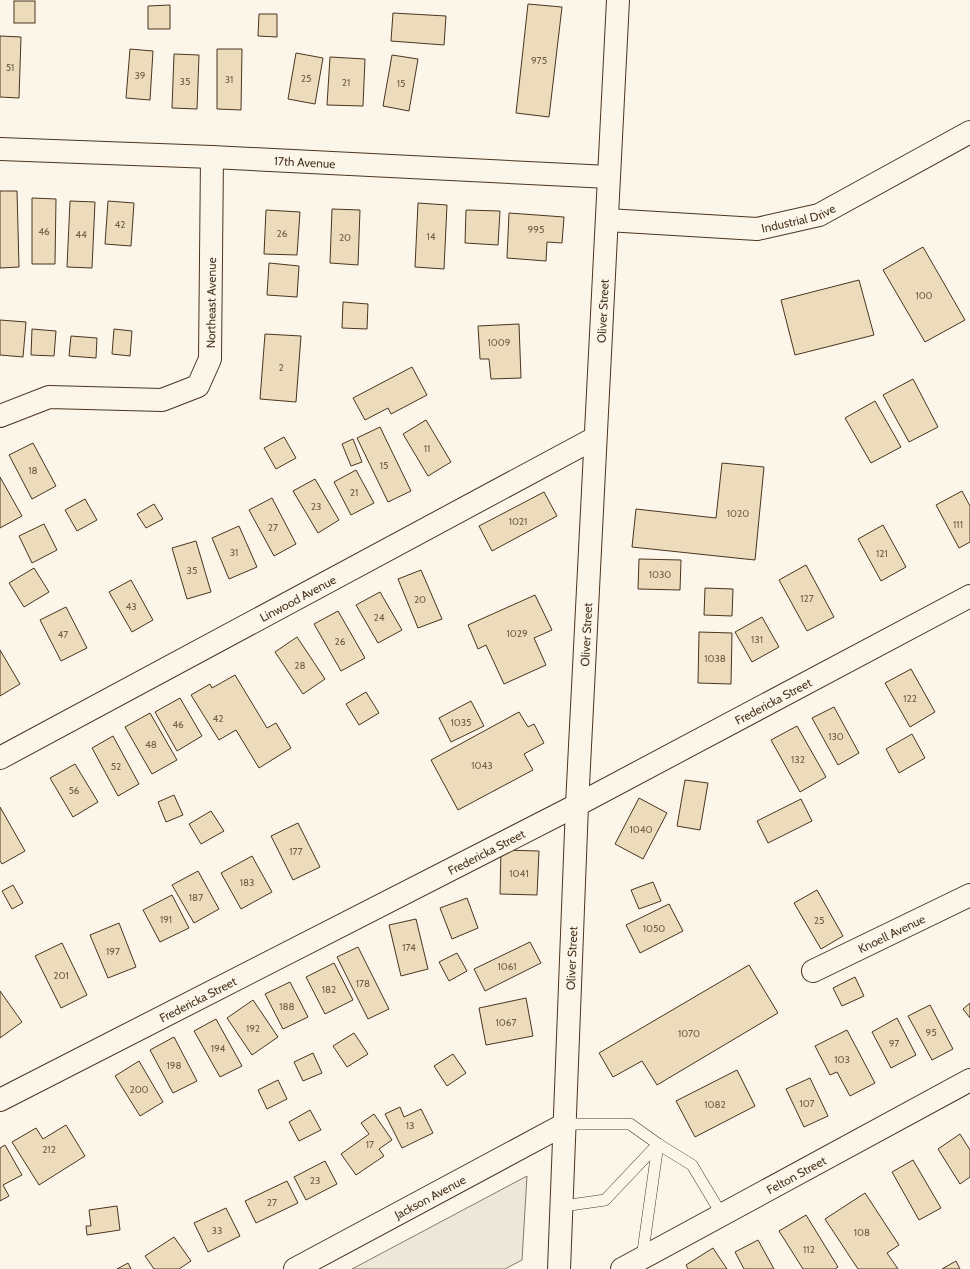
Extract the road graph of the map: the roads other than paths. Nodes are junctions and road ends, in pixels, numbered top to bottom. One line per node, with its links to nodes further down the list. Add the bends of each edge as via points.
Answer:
1 (618, 0): 5 (street, Oliver Street)
2 (970, 132): 6 (street, Industrial Drive, via 819,215 757,228)
3 (0, 149): 4 (street, 17th Avenue)
4 (212, 157): 5 (street, 17th Avenue); 7 (street, Northeast Avenue, via 210,359 198,386 162,400 49,397)
5 (609, 177): 6 (street, Oliver Street)
6 (607, 220): 8 (street, Oliver Street)
7 (0, 416)
8 (595, 438): 10 (street, Linwood Avenue); 11 (street, Oliver Street)
9 (970, 596): 11 (street, Fredericka Street)
10 (0, 758)
11 (578, 805): 15 (street, Fredericka Street); 16 (street, Oliver Street)
12 (970, 895): 13 (street, Knoell Avenue)
13 (814, 971)
14 (970, 1080): 19 (street, Felton Street)
15 (0, 1100)
16 (564, 1124): 17 (lane, via 630,1124); 18 (street, Oliver Street); 21 (street, Jackson Avenue)
17 (658, 1144): 18 (lane, via 605,1200); 19 (lane, via 692,1165); 20 (lane)
18 (563, 1206): 22 (street, Oliver Street)
19 (722, 1215): 20 (street, Felton Street)
20 (642, 1258): 23 (street, Felton Street)
21 (295, 1269)
22 (560, 1269)
23 (622, 1269)

